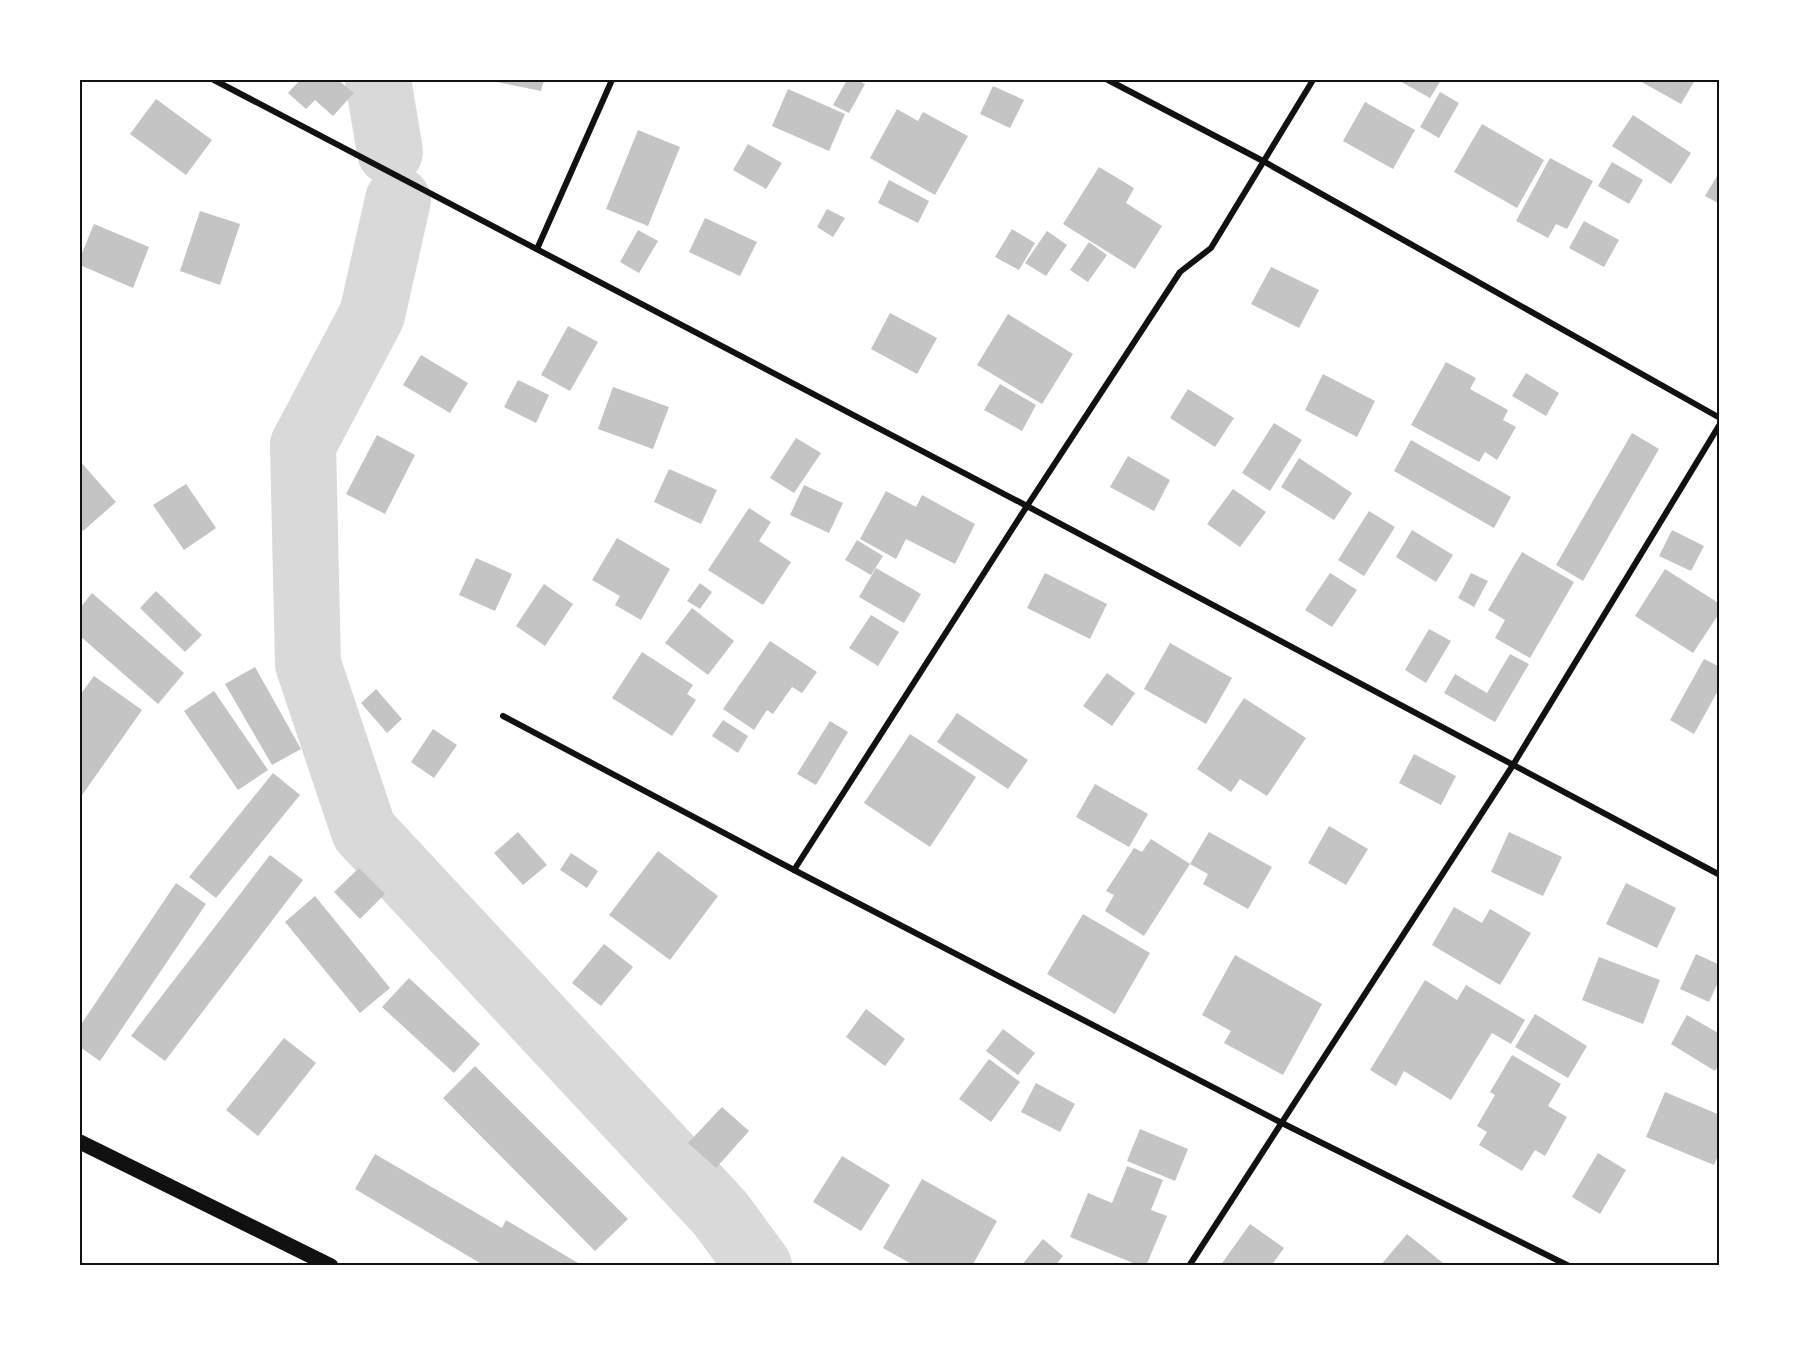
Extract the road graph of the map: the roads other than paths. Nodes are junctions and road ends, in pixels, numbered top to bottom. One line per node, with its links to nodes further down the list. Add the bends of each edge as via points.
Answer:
1 (214, 80): 6 (street)
2 (612, 80): 6 (street)
3 (1108, 80): 5 (street)
4 (1313, 80): 5 (street)
5 (1263, 161): 7 (street); 9 (street, via 1211,248 1180,272)
6 (537, 249): 9 (street)
7 (1719, 418)
8 (1719, 424): 11 (street)
9 (1027, 506): 11 (street); 12 (street)
10 (503, 716): 12 (street)
11 (1513, 765): 13 (street); 14 (street)
12 (794, 870): 14 (street)
13 (1719, 875)
14 (1282, 1123): 17 (street); 18 (street)
15 (80, 1142): 16 (main road)
16 (331, 1266)
17 (1189, 1266)
18 (1569, 1266)

